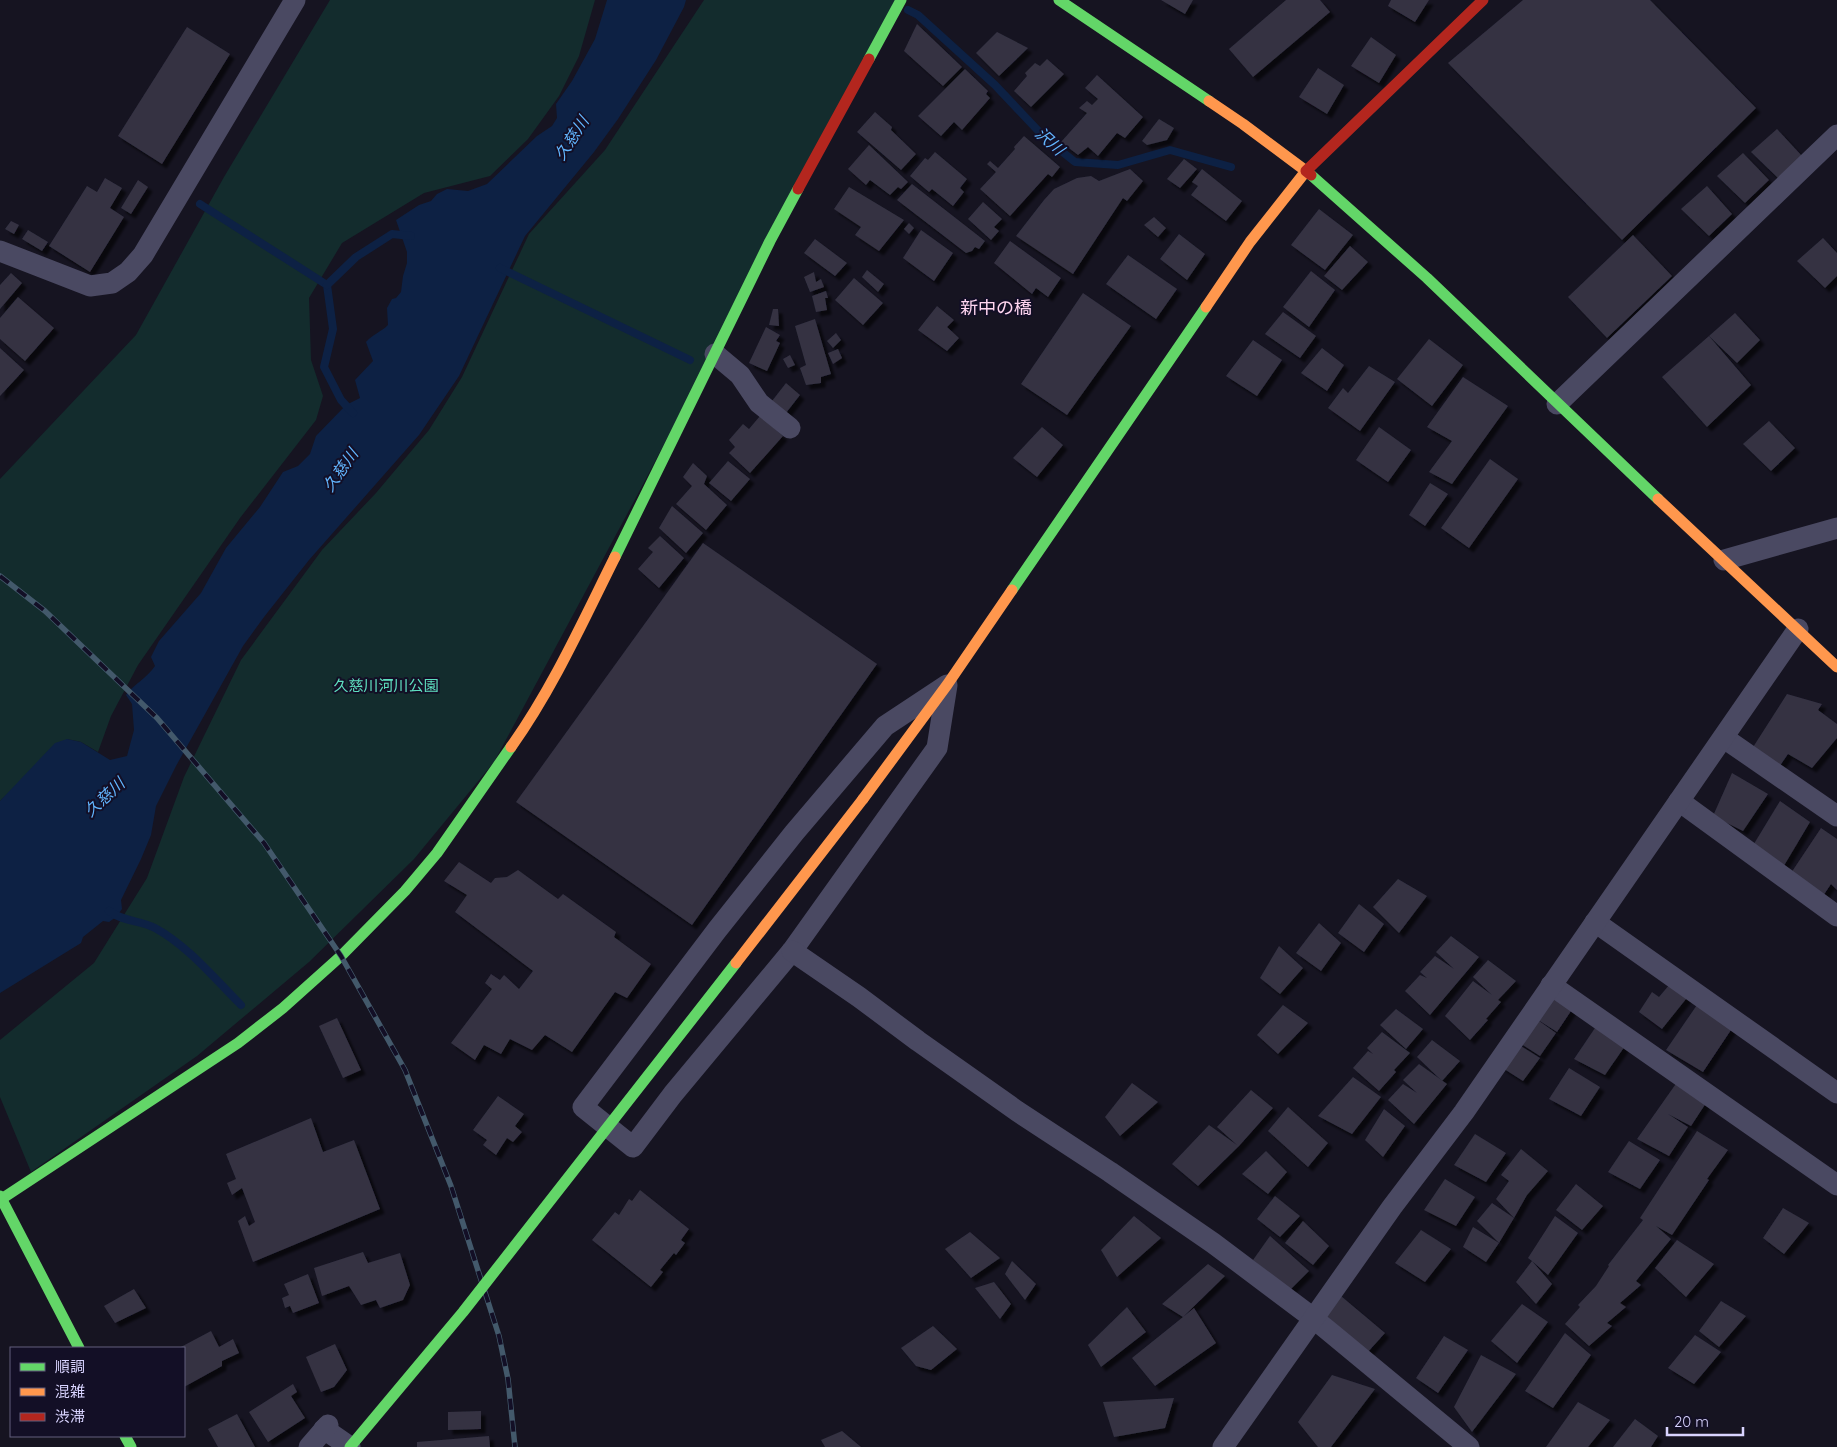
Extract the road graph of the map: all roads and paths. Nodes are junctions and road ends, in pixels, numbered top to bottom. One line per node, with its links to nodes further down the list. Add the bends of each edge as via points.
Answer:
1 (295, 0): 7 (street, via 143,255 128,272 112,283 90,286)
2 (901, 0): 8 (street, via 770,241)
3 (1059, 0): 6 (street, via 1243,124)
4 (1483, 0): 6 (street)
5 (1837, 135): 9 (street)
6 (1306, 171): 9 (street, via 1427,278); 15 (street, via 1250,242)
7 (0, 252)
8 (715, 354): 10 (street, via 740,375 759,403); 25 (street, via 533,716 441,848 406,891 341,956 238,1043)
9 (1557, 404): 12 (street)
10 (790, 428)
11 (1837, 528): 12 (street)
12 (1724, 560): 13 (street)
13 (1798, 629): 14 (street); 16 (street)
14 (1837, 667)
15 (947, 685): 21 (street, via 937,748); 21 (street, via 885,726 776,855 582,1107 632,1147); 29 (street, bridge, via 863,799 558,1192)
16 (1724, 738): 17 (street); 18 (street)
17 (1680, 801): 19 (street); 20 (street)
18 (1837, 816)
19 (1837, 916)
20 (1595, 922): 22 (street); 23 (street)
21 (792, 951): 26 (street, via 1017,1111 1213,1243)
22 (1551, 985): 24 (street); 26 (street, via 1464,1112)
23 (1837, 1093)
24 (1837, 1185)
25 (0, 1199): 27 (street)
26 (1313, 1318): 30 (street); 31 (street)
27 (78, 1347)
28 (309, 1447): 29 (street, via 326,1427)
29 (350, 1447)
30 (1223, 1447)
31 (1469, 1447)

